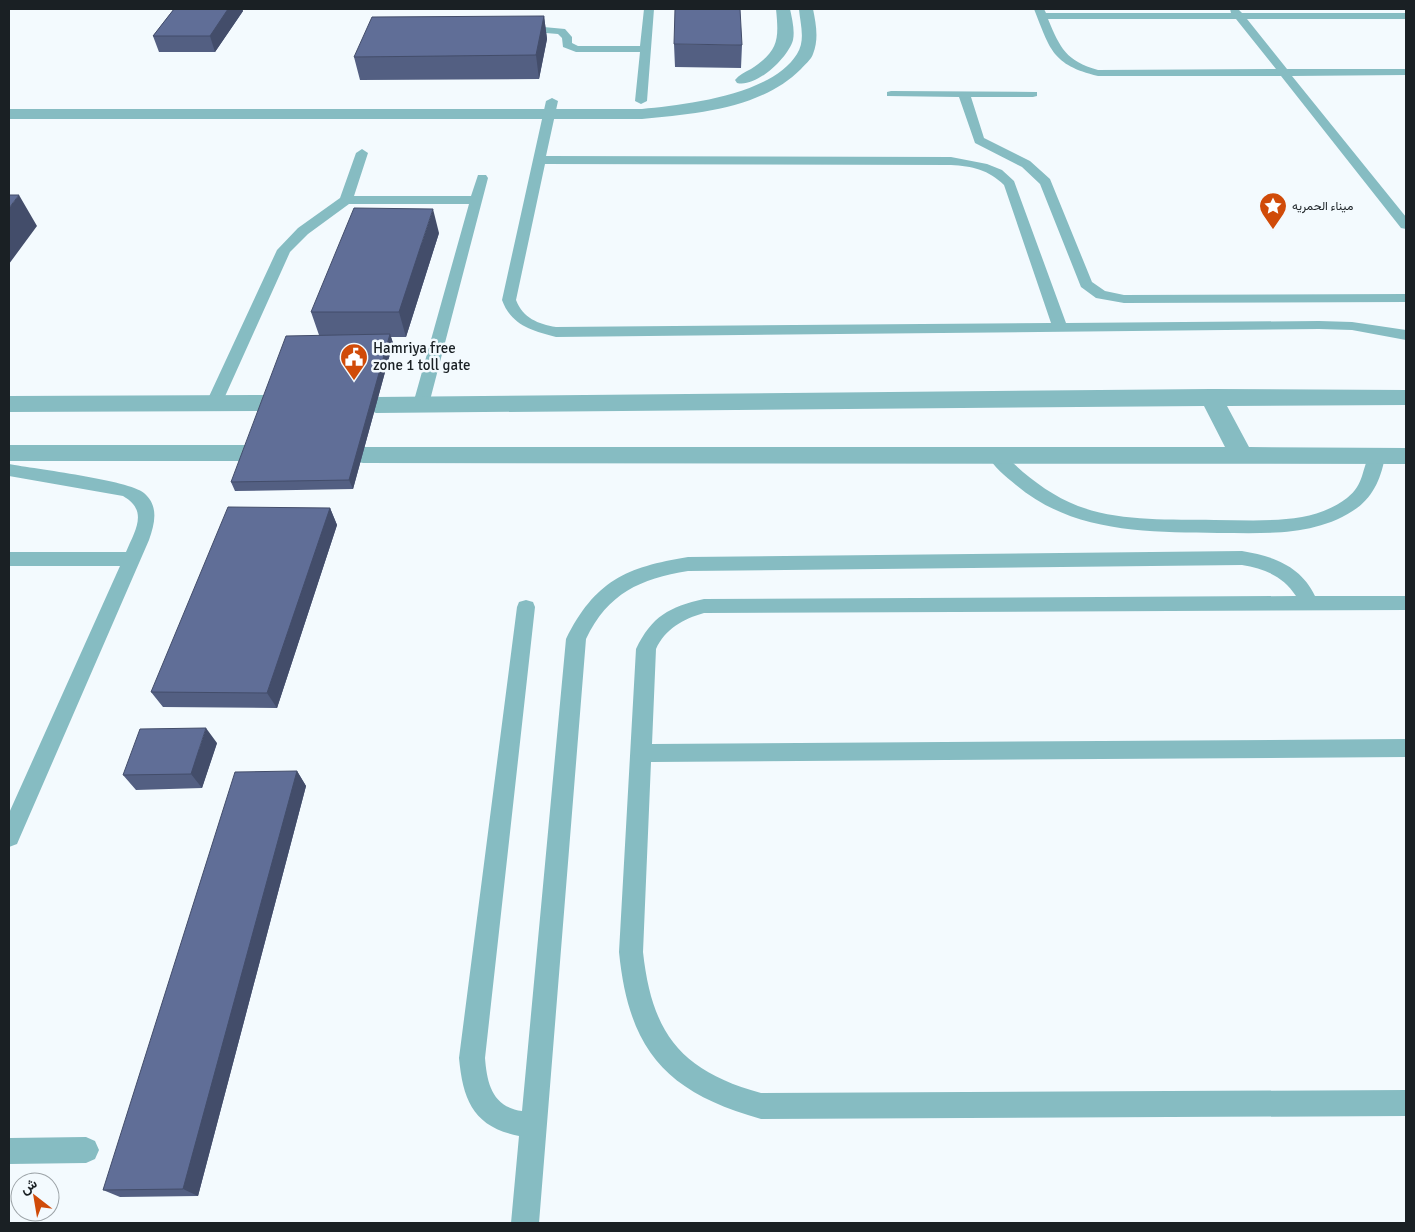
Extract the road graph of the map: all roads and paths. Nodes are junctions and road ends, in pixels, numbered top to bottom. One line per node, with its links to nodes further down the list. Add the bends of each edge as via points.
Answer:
1 (649, 9): 8 (lane)
2 (783, 9): 16 (street, via 786,34 781,51 746,79 712,92)
3 (806, 9): 18 (street, via 810,35 804,55 788,72 765,87 728,101 683,110 642,114)
4 (1040, 12): 5 (lane); 10 (lane, via 1063,59 1086,70 1110,74)
5 (1236, 12): 6 (lane); 10 (lane)
6 (1406, 16)
7 (511, 28): 8 (lane, via 561,31 567,37 567,45 576,49)
8 (646, 50): 16 (lane)
9 (1406, 72): 10 (lane)
10 (1283, 73): 25 (lane)
11 (891, 94): 12 (lane)
12 (944, 94): 13 (lane); 14 (lane, via 946,86 961,84 976,86)
13 (964, 94): 14 (lane); 26 (lane, via 978,140 1026,164 1046,182 1086,284 1101,295 1124,299)
14 (984, 94): 15 (lane)
15 (1033, 94)
16 (641, 101): 18 (street)
17 (9, 102): 18 (street)
18 (550, 108): 19 (street); 21 (lane)
19 (9, 114)
20 (362, 153): 23 (lane)
21 (539, 160): 27 (lane, via 951,161 980,165 993,170 1010,184); 27 (lane, via 509,300 516,316 534,327 556,332)
22 (482, 178): 24 (lane)
23 (346, 200): 24 (lane); 31 (lane, via 303,231 284,250)
24 (477, 200): 35 (lane)
25 (1406, 226)
26 (1406, 298)
27 (1060, 327): 28 (lane, via 1319,324)
28 (1406, 335)
29 (1406, 396): 30 (street)
30 (1211, 397): 35 (street); 40 (street)
31 (214, 403): 32 (street); 33 (street)
32 (267, 403)
33 (9, 404)
34 (376, 404): 35 (street)
35 (421, 404)
36 (9, 453): 37 (street)
37 (248, 453)
38 (363, 455): 39 (street)
39 (995, 455): 40 (street); 41 (lane, via 1032,490 1057,504 1085,515 1146,526 1261,526 1307,522 1332,515 1351,504 1365,490 1374,474)
40 (1241, 456): 41 (street)
41 (1377, 456): 42 (street)
42 (1406, 456)
43 (9, 470): 45 (lane, via 127,491 138,496 148,512)
44 (9, 559): 45 (lane)
45 (132, 559): 51 (lane)
46 (1406, 603): 47 (lane)
47 (1309, 604): 50 (lane, via 704,606 687,609 660,626 646,649); 53 (lane, via 1297,581 1285,572 1264,562 1242,558 688,564 643,572 623,582 593,607 576,639)
48 (526, 607): 53 (lane, via 472,1058 473,1079 480,1100 494,1115 513,1124)
49 (1406, 748): 50 (lane)
50 (640, 753): 52 (lane, via 631,952 637,1004 663,1052 683,1073 724,1096 761,1106)
51 (9, 838)
52 (1406, 1104)
53 (534, 1125): 56 (lane)
54 (86, 1150): 55 (lane)
55 (9, 1151)
56 (525, 1223)

